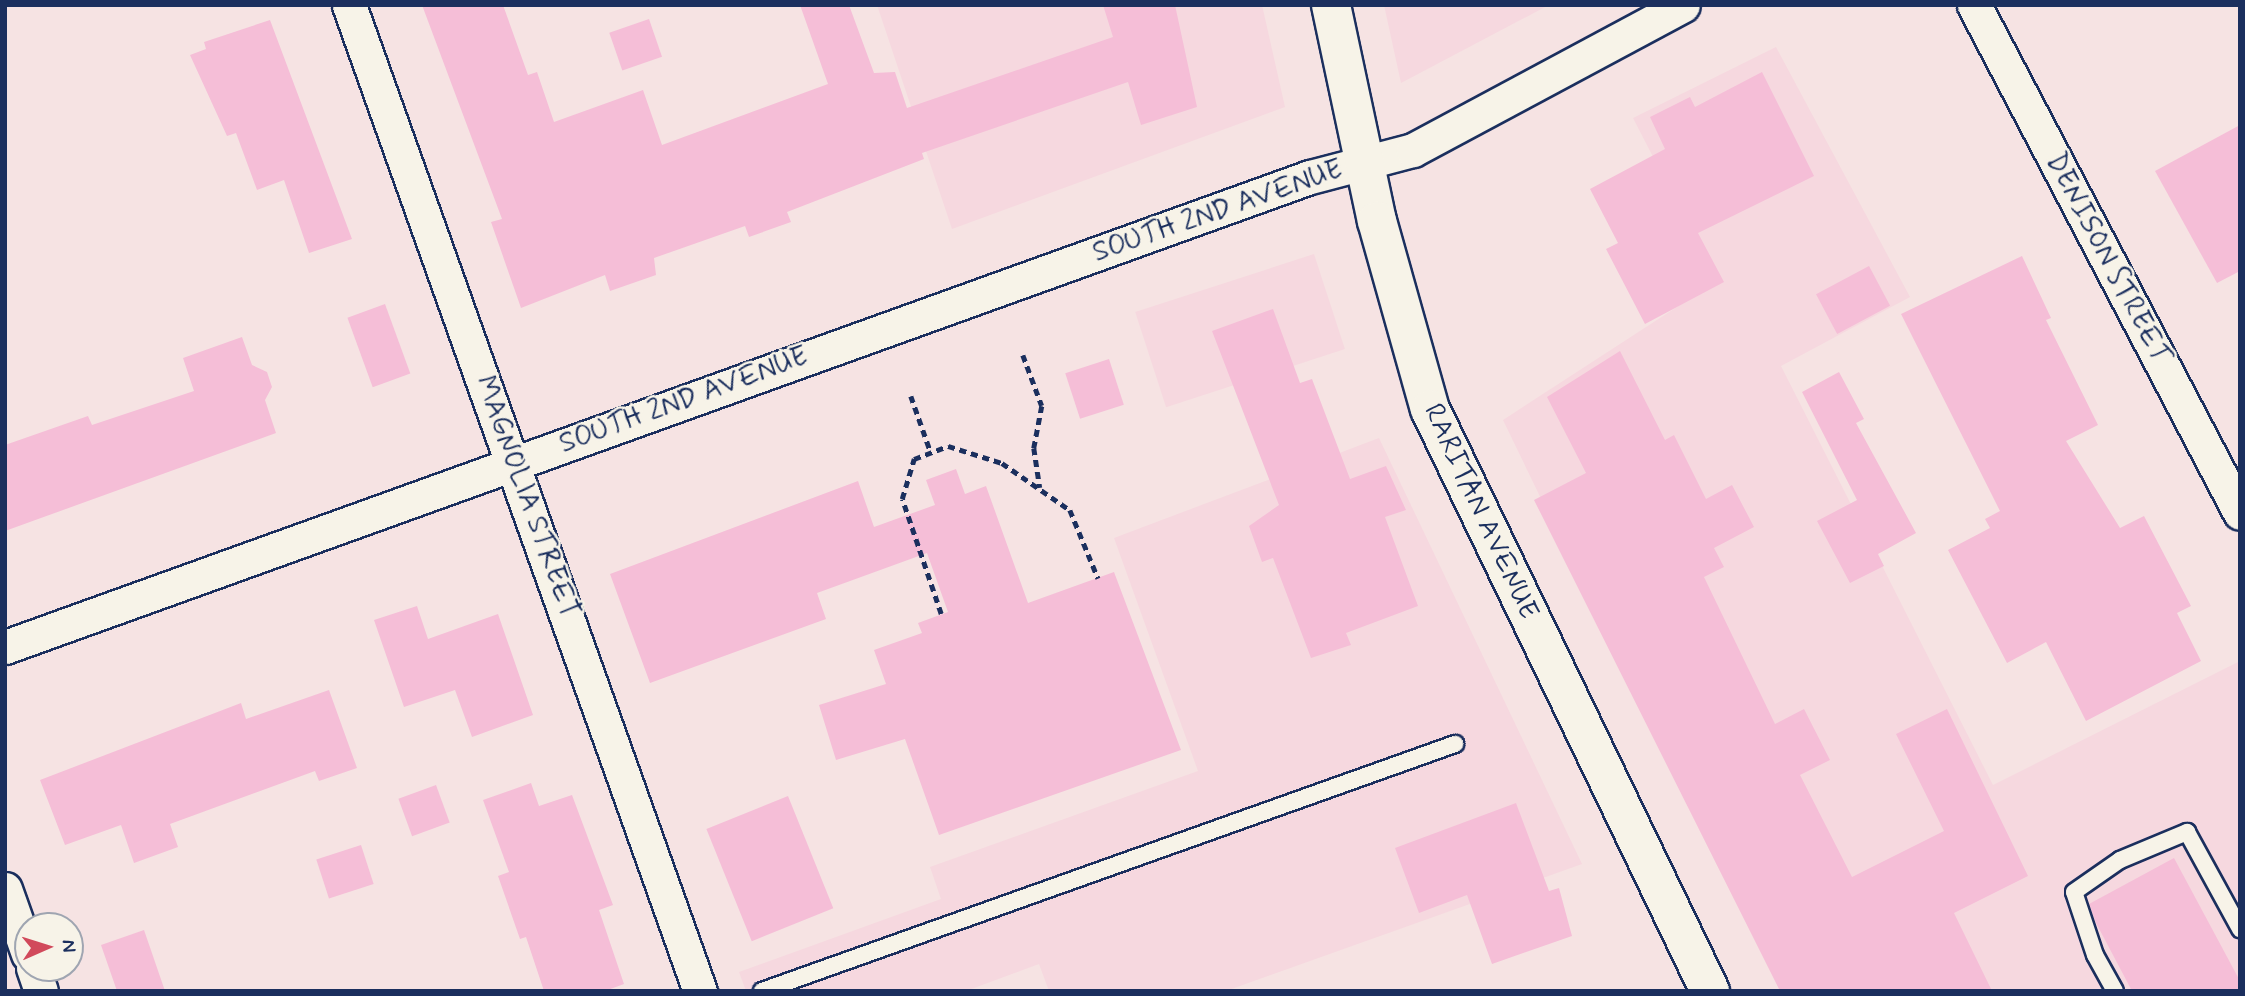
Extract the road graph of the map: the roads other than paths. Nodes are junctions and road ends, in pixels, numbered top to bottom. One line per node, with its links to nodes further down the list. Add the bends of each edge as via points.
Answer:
1 (349, 5): 6 (street, MAGNOLIA STREET)
2 (1331, 5): 5 (main road, RARITAN AVENUE)
3 (1684, 5): 5 (street, SOUTH 2ND AVENUE, via 1413,150)
4 (1973, 5): 7 (street, DENISON STREET)
5 (1365, 161): 6 (street, SOUTH 2ND AVENUE); 15 (main road, RARITAN AVENUE, via 1409,352 1430,409)
6 (514, 463): 8 (street, SOUTH 2ND AVENUE); 13 (street, MAGNOLIA STREET)
7 (2240, 513)
8 (5, 648)
9 (1455, 744): 14 (lane)
10 (5, 889): 11 (street)
11 (14, 926)
12 (2240, 929): 16 (lane, via 2187,832 2120,860 2074,892 2095,956)
13 (700, 991)
14 (762, 991)
15 (1710, 991)
16 (2115, 991)

